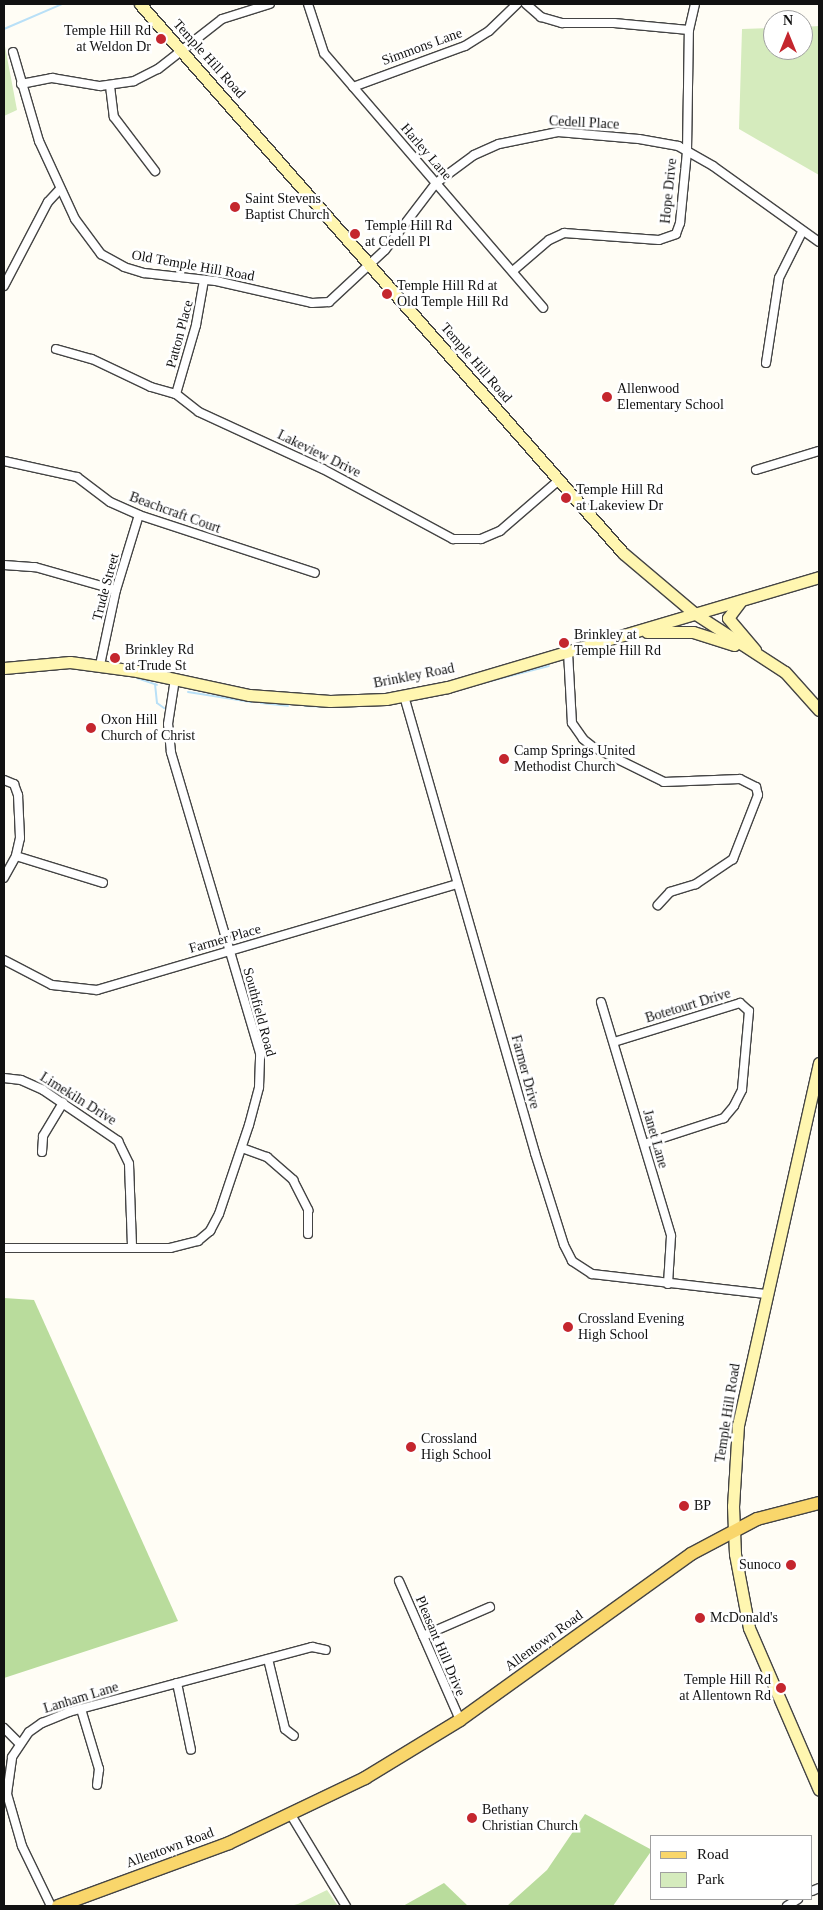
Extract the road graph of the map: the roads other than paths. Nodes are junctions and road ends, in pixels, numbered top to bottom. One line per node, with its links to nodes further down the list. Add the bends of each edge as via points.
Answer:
1 (140, 4): 8 (main road, Temple Hill Road)
2 (270, 4): 8 (street, via 222,19)
3 (308, 4): 12 (street, Harley Lane, via 324,53)
4 (517, 4): 12 (street, Simmons Lane, via 489,31 466,46)
5 (526, 4): 7 (street, via 540,17 562,23 614,23)
6 (695, 4): 7 (street, Hope Drive)
7 (690, 30): 13 (street, Hope Drive)
8 (181, 50): 11 (street, via 144,78); 19 (main road, Temple Hill Road)
9 (13, 52): 10 (street, Old Temple Hill Road)
10 (21, 84): 11 (street, via 58,78); 16 (street, Old Temple Hill Road, via 39,141)
11 (110, 86): 14 (street, via 114,117)
12 (353, 87): 15 (street, Harley Lane)
13 (687, 151): 15 (street, Cedell Place, via 640,139 573,133 540,134 491,147); 17 (street, Cedell Place, via 713,166); 20 (street, Hope Drive, via 680,223 676,234 659,240 564,233 549,240)
14 (155, 171)
15 (436, 183): 19 (street, Cedell Place); 20 (street, Harley Lane)
16 (60, 189): 21 (street, Old Temple Hill Road, via 89,241 112,262 144,273); 22 (street, via 45,208)
17 (802, 232): 18 (street, Cedell Place); 25 (street, via 779,278)
18 (819, 242)
19 (371, 266): 21 (street, Old Temple Hill Road, via 335,298 321,304); 30 (main road, Temple Hill Road)
20 (514, 270): 23 (street, Harley Lane)
21 (204, 280): 26 (street, Patton Place, via 196,325)
22 (4, 286)
23 (544, 308)
24 (56, 349): 26 (street, Lakeview Drive, via 92,359 151,387)
25 (766, 363)
26 (176, 394): 30 (street, Lakeview Drive, via 198,412 323,469 453,539 481,539 500,531)
27 (819, 452): 29 (street)
28 (4, 462): 31 (street, Beachcraft Court, via 77,477 110,502)
29 (756, 470)
30 (559, 480): 37 (main road, Temple Hill Road, via 623,553)
31 (139, 515): 33 (street, Beachcraft Court); 35 (street, Trude Street)
32 (4, 565): 35 (street, via 41,568)
33 (315, 573)
34 (819, 577): 36 (main road, Brinkley Road)
35 (116, 590): 41 (street, Trude Street)
36 (741, 600): 37 (main road, Brinkley Road); 40 (main road, via 728,618 730,624 748,638)
37 (694, 614): 38 (main road, Brinkley Road); 40 (main road, Temple Hill Road)
38 (633, 633): 39 (main road, Brinkley Road); 40 (main road, via 672,631 709,635)
39 (568, 652): 44 (main road, Brinkley Road, via 448,687); 51 (street, via 572,723 588,743 664,782 740,779 756,787 758,795 733,859 717,872 670,892)
40 (757, 653): 45 (main road, Temple Hill Road, via 785,672)
41 (100, 665): 42 (main road, Brinkley Road, via 58,661); 43 (main road, Brinkley Road)
42 (4, 668)
43 (175, 679): 44 (main road, Brinkley Road, via 249,695 300,700 359,701); 52 (street, Southfield Road, via 168,736)
44 (404, 696): 50 (street, Farmer Drive)
45 (819, 710)
46 (4, 780): 47 (street, via 14,784 19,803 20,842)
47 (16, 856): 48 (street); 49 (street)
48 (4, 878)
49 (103, 883)
50 (457, 884): 52 (street, Farmer Place); 65 (street, Farmer Drive, via 535,1153 568,1253 579,1268 592,1274)
51 (658, 905)
52 (228, 951): 53 (street, Farmer Place, via 113,987 85,991 52,986); 60 (street, Southfield Road, via 260,1062 256,1102)
53 (4, 960)
54 (601, 1002): 55 (street, Janet Lane)
55 (614, 1042): 59 (street, Janet Lane); 59 (street, Botetourt Drive, via 740,1004 750,1011 742,1090 728,1113 716,1121)
56 (819, 1063): 66 (main road, Temple Hill Road)
57 (4, 1078): 58 (street, Limekiln Drive, via 29,1083)
58 (63, 1102): 61 (street, via 43,1136); 63 (street, Limekiln Drive, via 114,1136 125,1150 129,1164)
59 (644, 1144): 65 (street, Janet Lane, via 671,1236)
60 (242, 1148): 62 (street, via 271,1160 293,1180 308,1210); 63 (street, Southfield Road, via 219,1214 202,1238 180,1247)
61 (42, 1152)
62 (308, 1234)
63 (132, 1247): 64 (street, Southfield Road)
64 (4, 1248)
65 (668, 1284): 66 (street, Farmer Drive)
66 (766, 1294): 68 (main road, Temple Hill Road, via 738,1425 733,1471)
67 (819, 1503): 68 (main road, Allentown Road, via 781,1511)
68 (734, 1531): 76 (main road, Allentown Road, via 668,1569); 82 (main road, Temple Hill Road, via 739,1586 749,1628)
69 (399, 1581): 71 (street, Pleasant Hill Drive)
70 (490, 1607): 71 (street)
71 (423, 1636): 76 (street, Pleasant Hill Drive)
72 (326, 1650): 73 (street, Lanham Lane, via 312,1647)
73 (268, 1659): 74 (street, Lanham Lane); 78 (street, via 285,1729)
74 (177, 1683): 75 (street, Lanham Lane); 80 (street)
75 (82, 1709): 79 (street, Lanham Lane, via 42,1723); 81 (street, via 99,1769)
76 (460, 1720): 83 (main road, Allentown Road, via 386,1766)
77 (4, 1728): 79 (street)
78 (294, 1736)
79 (19, 1743): 84 (street, Lanham Lane, via 9,1766 7,1794 22,1846)
80 (191, 1750)
81 (97, 1785)
82 (819, 1790)
83 (292, 1815): 85 (main road, Allentown Road, via 193,1857); 86 (street)
84 (52, 1906)
85 (58, 1906)
86 (346, 1906)

